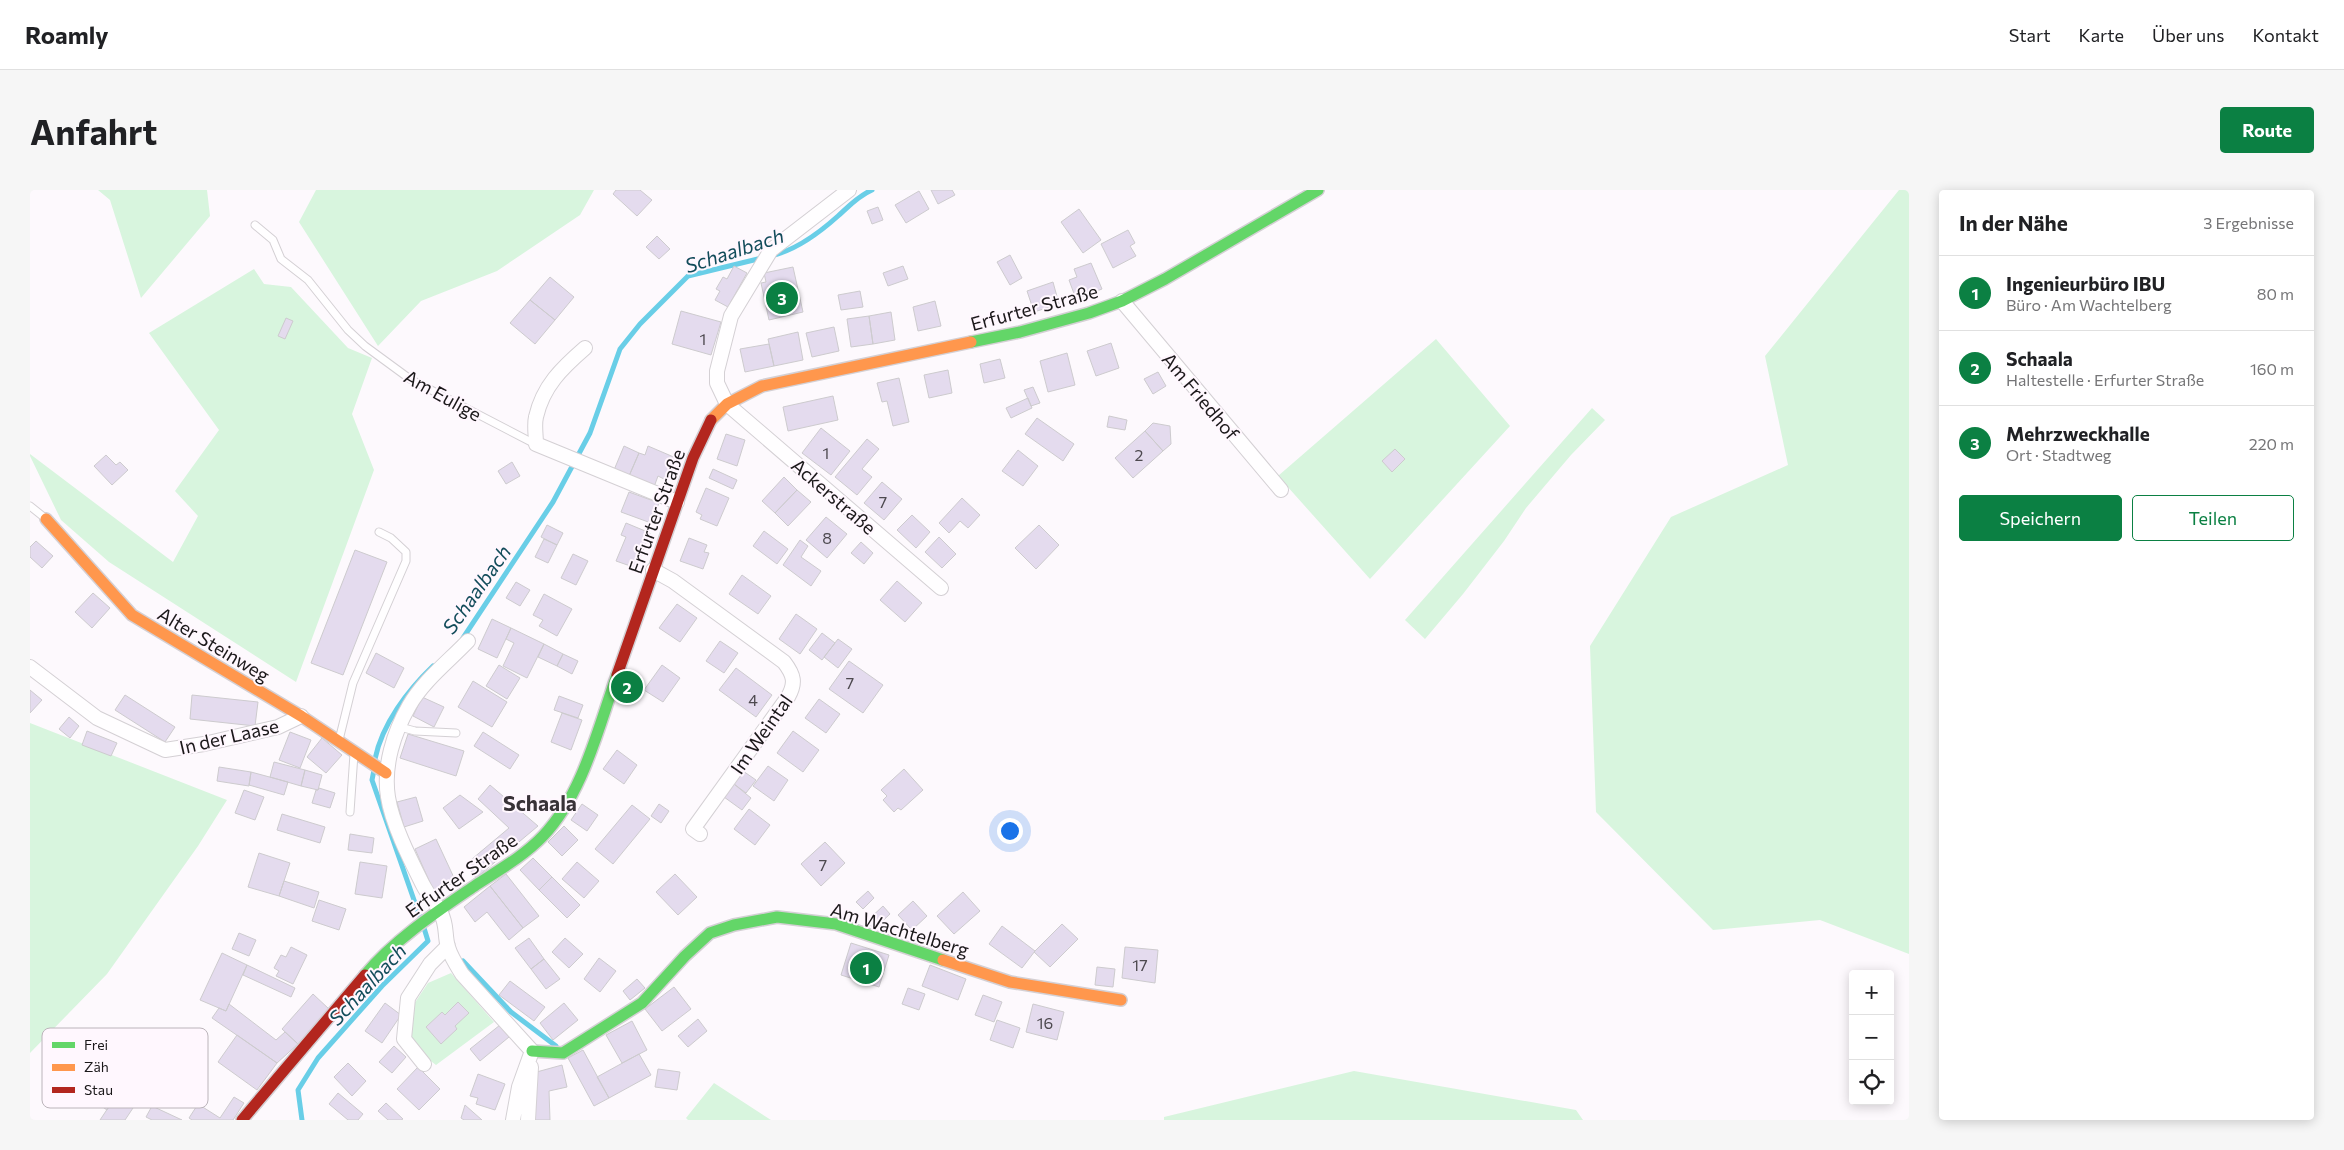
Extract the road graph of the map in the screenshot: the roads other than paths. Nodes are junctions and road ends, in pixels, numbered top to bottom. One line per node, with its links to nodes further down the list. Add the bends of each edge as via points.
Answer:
1 (849, 190): 6 (street, via 771,250 731,316 717,371 717,383)
2 (1318, 190): 4 (street, Erfurter Straße, via 1173,275)
3 (256, 225): 7 (lane, Am Eulige, via 272,240 281,259 308,280 365,346 410,379)
4 (1122, 301): 6 (street, Erfurter Straße, via 1089,314 1020,332 762,386); 8 (street, Am Friedhof)
5 (585, 348): 7 (street, via 560,369 544,395 536,418)
6 (727, 404): 9 (street, Erfurter Straße, via 712,419 693,458); 14 (street, Ackerstraße)
7 (536, 444): 9 (street, Am Eulige)
8 (1281, 490)
9 (678, 502): 13 (street, Erfurter Straße)
10 (30, 506): 11 (lane)
11 (46, 519): 17 (street, Alter Steinweg, via 132,615)
12 (379, 532): 20 (lane, via 406,552 406,561 353,683)
13 (654, 570): 24 (street, Im Weintal, via 784,662 794,680 788,697 693,829); 25 (street, Erfurter Straße, via 593,743 564,807 544,835 519,857)
14 (941, 588)
15 (468, 641): 18 (street, via 409,705)
16 (30, 668): 17 (street, In der Laase, via 97,718 165,750 278,726)
17 (301, 716): 20 (street, Alter Steinweg)
18 (400, 727): 19 (lane); 22 (street)
19 (456, 733)
20 (339, 743): 21 (street, Alter Steinweg)
21 (357, 755): 22 (street, Alter Steinweg); 23 (lane)
22 (383, 771): 25 (street, via 402,839 424,887)
23 (350, 812)
24 (700, 834)
25 (439, 910): 26 (street, via 447,930); 30 (street, Erfurter Straße, via 375,963)
26 (448, 946): 28 (street, via 462,974); 29 (street, via 430,964 408,998 404,1039)
27 (1121, 1000): 28 (street, Am Wachtelberg, via 1010,982 836,924 777,917 710,933 642,1003 563,1053)
28 (532, 1051): 31 (street, via 519,1087); 32 (street)
29 (424, 1064)
30 (242, 1120)
31 (513, 1120)
32 (528, 1120)

